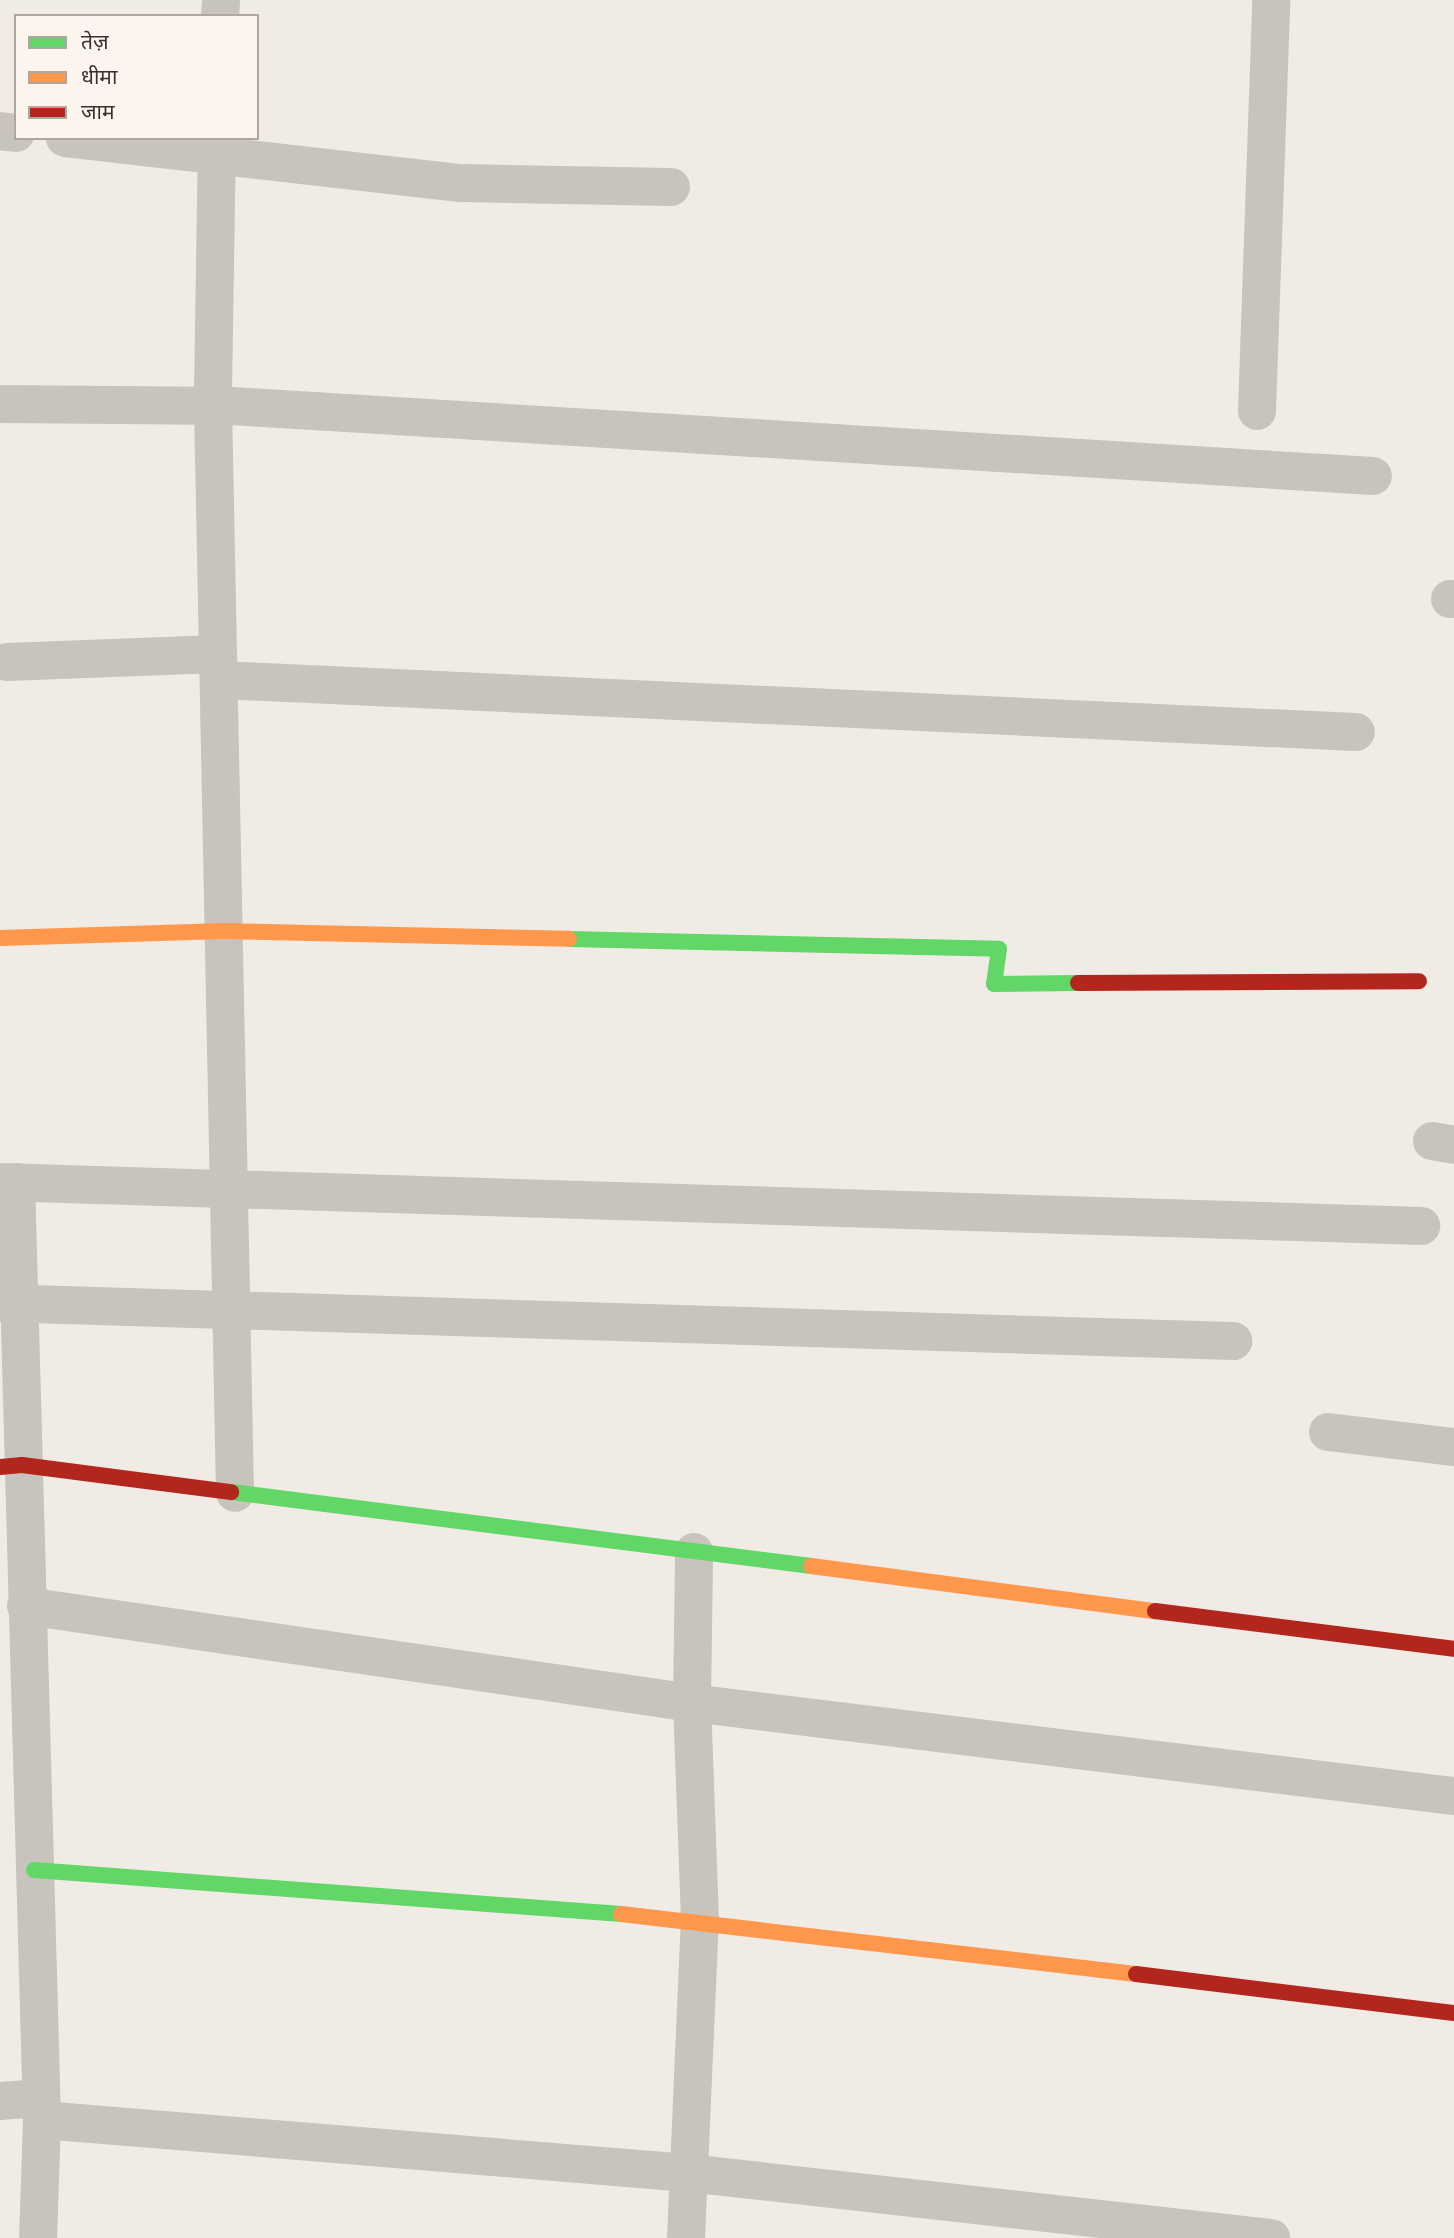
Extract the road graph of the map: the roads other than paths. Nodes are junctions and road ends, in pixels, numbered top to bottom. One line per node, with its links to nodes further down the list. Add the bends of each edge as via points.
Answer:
1 (1271, 0): 7 (street)
2 (99, 140): 3 (street)
3 (217, 147): 4 (street, via 462,183); 6 (street)
4 (671, 187)
5 (0, 404): 6 (street)
6 (213, 406): 8 (street); 10 (street)
7 (1257, 411)
8 (1373, 476)
9 (7, 662): 10 (street)
10 (218, 667): 11 (street); 12 (street)
11 (1356, 732)
12 (224, 931): 13 (street); 14 (street, via 999,949 995,984); 16 (street)
13 (0, 938)
14 (1419, 981)
15 (8, 1182): 16 (street); 18 (street)
16 (230, 1190): 17 (street); 19 (street)
17 (1421, 1226)
18 (9, 1303): 19 (street); 23 (street)
19 (233, 1309): 20 (street); 24 (street)
20 (1233, 1341)
21 (1328, 1432): 22 (street)
22 (1454, 1447)
23 (11, 1466): 24 (street); 26 (street)
24 (235, 1493): 25 (street)
25 (694, 1552): 27 (street); 28 (street)
26 (26, 1606): 28 (street); 30 (street)
27 (1454, 1649)
28 (692, 1703): 29 (street); 31 (street)
29 (1454, 1796)
30 (22, 1848): 31 (street); 34 (street)
31 (700, 1920): 32 (street); 35 (street)
32 (1454, 2013)
33 (0, 2101): 34 (street)
34 (41, 2109): 35 (street); 36 (street)
35 (688, 2173): 37 (street); 38 (street)
36 (38, 2238)
37 (686, 2238)
38 (1271, 2238)

